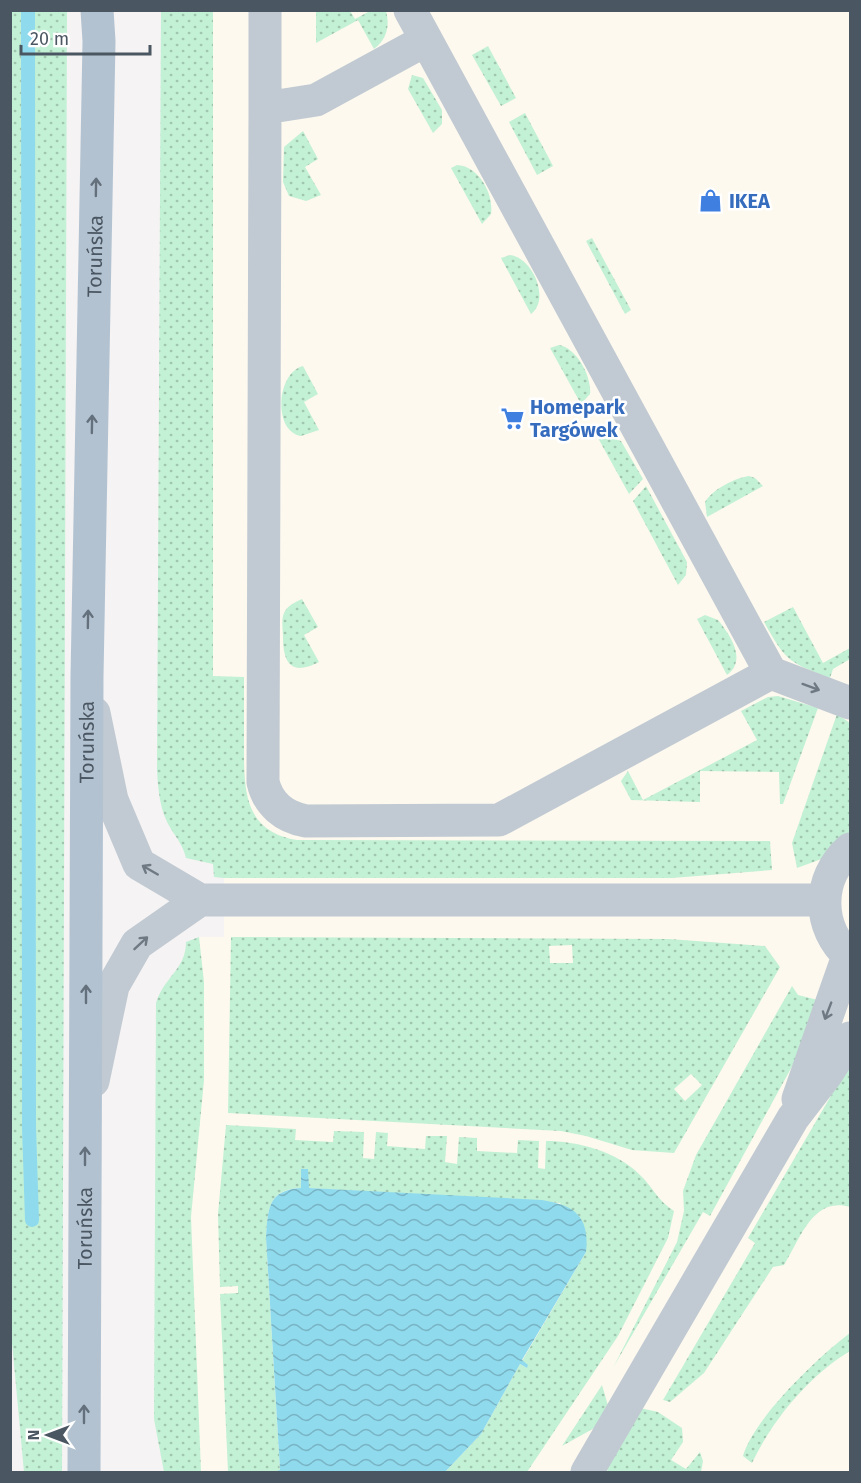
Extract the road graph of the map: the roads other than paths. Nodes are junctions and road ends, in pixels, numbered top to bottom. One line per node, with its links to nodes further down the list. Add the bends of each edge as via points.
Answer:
1 (97, 10): 7 (main road, Toruńska, one-way to 1)
2 (265, 10): 5 (lane)
3 (410, 10): 4 (lane)
4 (426, 40): 5 (lane, via 316,100); 6 (lane)
5 (265, 108): 6 (lane, via 264,782 271,802 287,815 306,821 499,820)
6 (771, 673): 8 (lane, one-way to 8)
7 (87, 677): 10 (lane, one-way to 7, via 139,864 112,800); 14 (main road, Toruńska, one-way to 7)
8 (850, 703)
9 (850, 849): 11 (lane, via 831,873)
10 (200, 900): 11 (lane); 14 (lane, one-way to 10, via 113,986 137,944)
11 (824, 900): 12 (lane, via 830,931)
12 (849, 957): 15 (lane, one-way to 15, via 818,1036)
13 (850, 1038): 15 (lane)
14 (86, 1115): 16 (main road, Toruńska, one-way to 14)
15 (793, 1118): 17 (lane)
16 (84, 1473)
17 (587, 1473)

